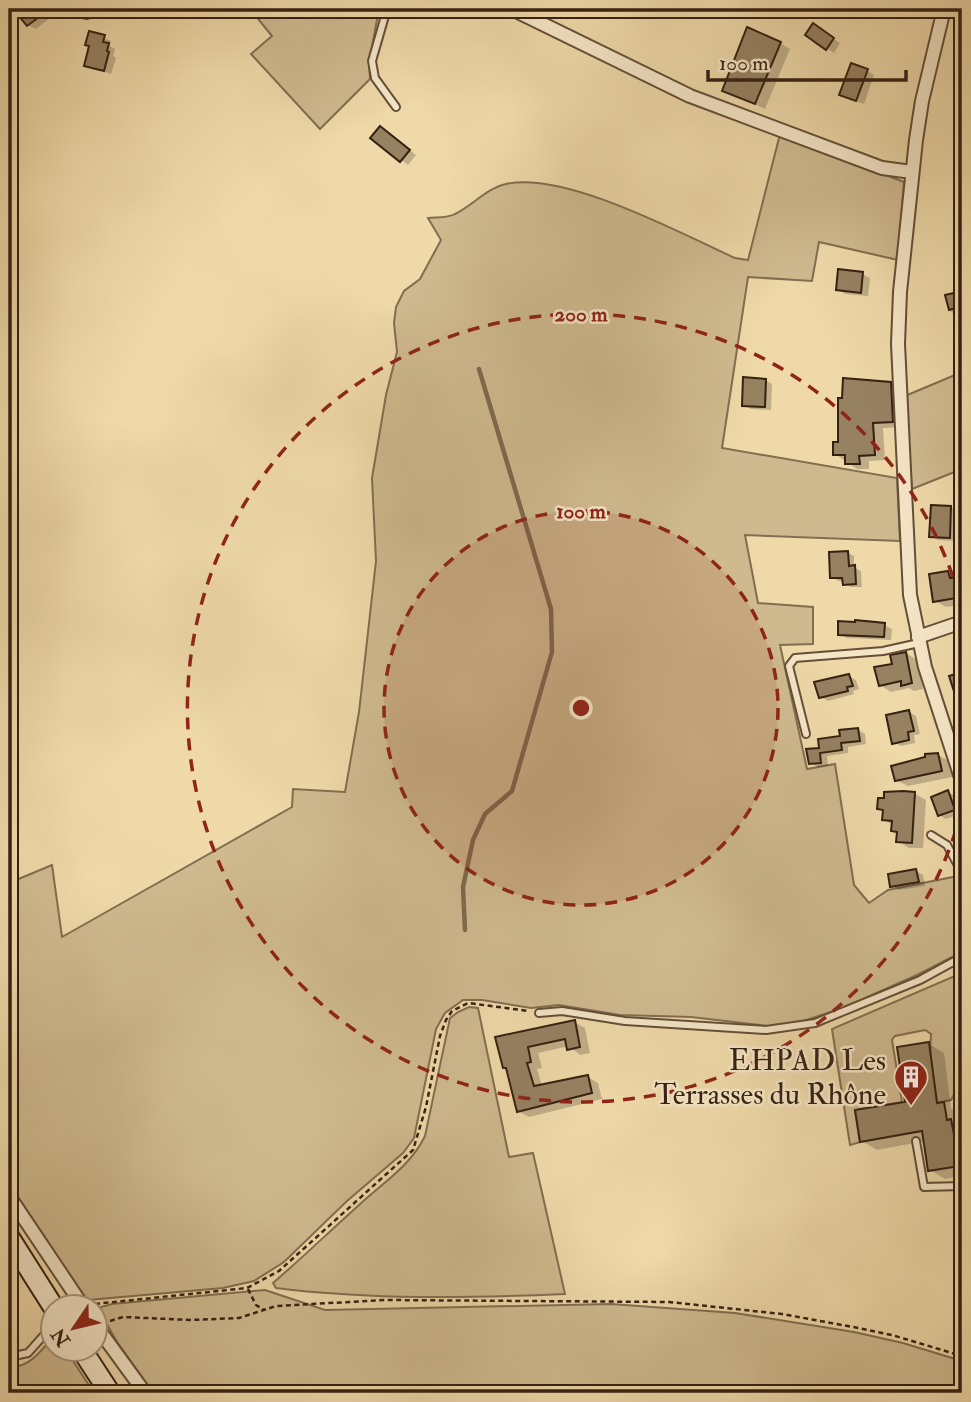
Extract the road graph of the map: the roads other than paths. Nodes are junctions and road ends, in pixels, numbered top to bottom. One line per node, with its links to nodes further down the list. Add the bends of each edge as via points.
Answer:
1 (75, 9): 2 (street)
2 (92, 9)
3 (387, 9): 6 (lane, via 372,61 374,78)
4 (512, 9): 7 (street, via 690,96 882,168)
5 (944, 9): 7 (street, via 922,101)
6 (396, 107)
7 (912, 172): 9 (street, via 898,344 911,595)
8 (962, 622): 9 (street)
9 (918, 640): 10 (lane, via 883,651 795,658 789,666); 11 (street)
10 (806, 734)
11 (962, 781)
12 (931, 835): 13 (lane, via 947,845)
13 (962, 873)
14 (962, 957): 15 (lane, via 920,980 815,1023 766,1030 625,1021 562,1011)
15 (540, 1013)
16 (916, 1141): 17 (lane, via 924,1187)
17 (962, 1186)
18 (9, 1196): 21 (street)
19 (9, 1237): 20 (street)
20 (46, 1294)
21 (76, 1294)
22 (38, 1342): 24 (lane, via 28,1353)
23 (108, 1342): 27 (street)
24 (9, 1357)
25 (92, 1364): 26 (street)
26 (110, 1393)
27 (145, 1393)

